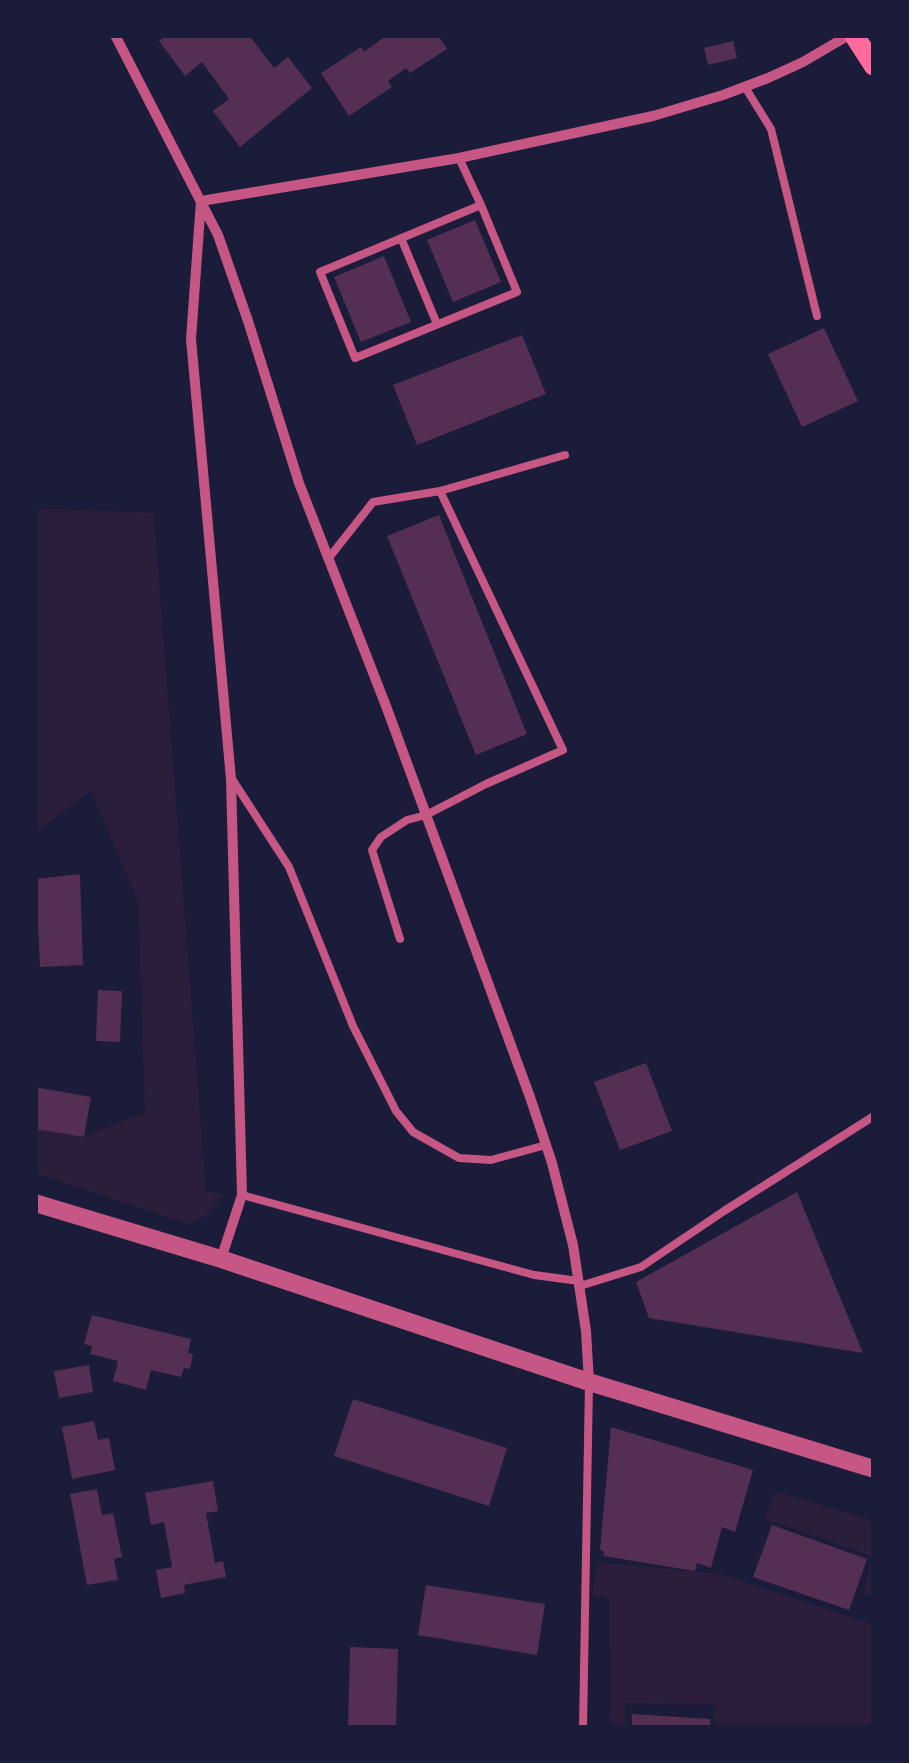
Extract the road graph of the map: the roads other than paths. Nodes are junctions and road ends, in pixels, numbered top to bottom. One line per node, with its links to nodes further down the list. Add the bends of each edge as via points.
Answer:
1 (115, 35): 6 (street)
2 (852, 35): 3 (main road); 4 (street)
3 (874, 66)
4 (745, 87): 5 (street, via 634,120); 9 (lane, via 771,129)
5 (459, 158): 6 (street); 7 (lane)
6 (201, 201): 13 (street, via 232,271); 14 (street, via 191,340)
7 (481, 205): 8 (lane); 10 (lane, via 516,292)
8 (401, 238): 10 (lane); 10 (lane, via 320,272 355,358)
9 (817, 316)
10 (437, 324)
11 (565, 455): 12 (lane)
12 (440, 491): 13 (lane, via 374,502); 15 (lane, via 563,750)
13 (328, 560): 15 (street)
14 (231, 778): 18 (lane, via 290,867 352,1026 412,1132 458,1158 491,1160); 19 (street)
15 (426, 814): 16 (lane, via 380,836 372,850); 18 (street)
16 (400, 939)
17 (874, 1116): 22 (lane, via 641,1268)
18 (546, 1145): 22 (street)
19 (242, 1195): 21 (street); 22 (lane)
20 (35, 1203): 21 (street)
21 (221, 1260): 23 (street)
22 (579, 1284): 23 (street)
23 (589, 1382): 24 (street); 25 (lane)
24 (874, 1468)
25 (583, 1728)

